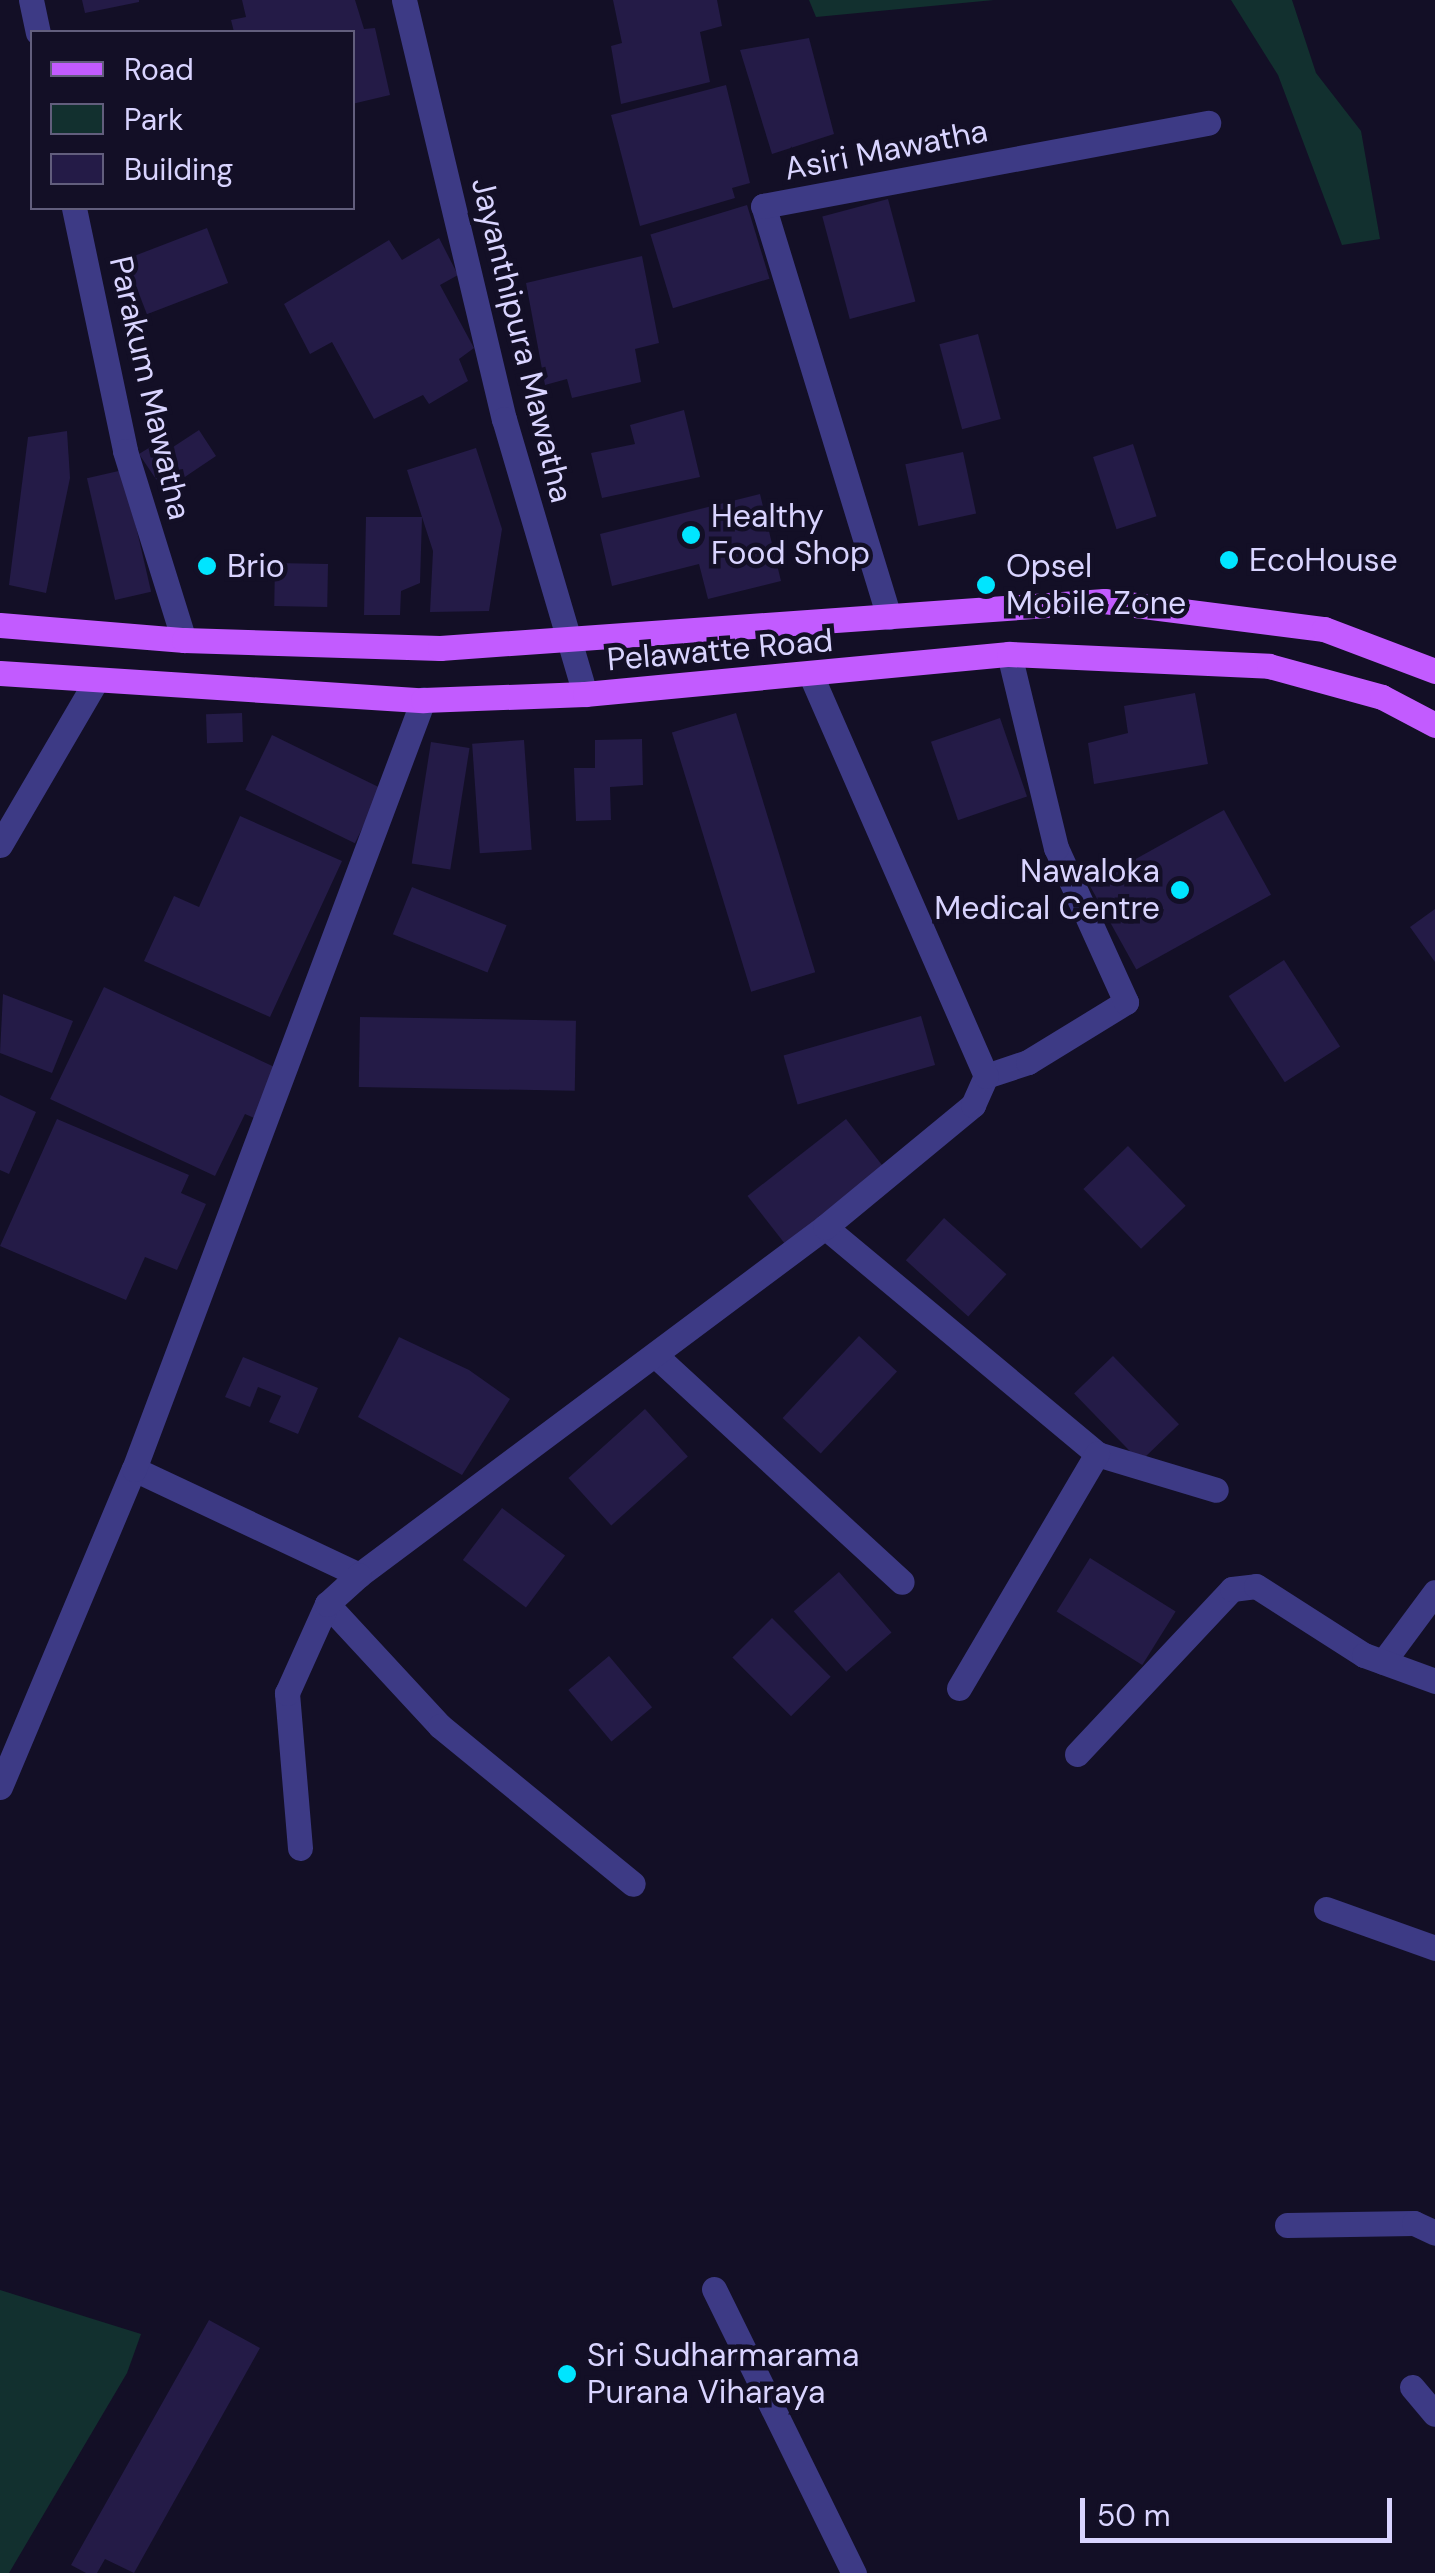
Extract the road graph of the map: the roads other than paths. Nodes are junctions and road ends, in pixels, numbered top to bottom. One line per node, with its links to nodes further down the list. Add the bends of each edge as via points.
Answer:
1 (31, 0): 3 (street)
2 (404, 0): 9 (street, Jayanthipura Mawatha, via 504,418)
3 (38, 30)
4 (1208, 122): 6 (street, Asiri Mawatha, via 763,206)
5 (74, 210): 8 (street, Parakum Mawatha, via 124,451)
6 (889, 617): 9 (main road, Pelawatte Road); 11 (main road, Pelawatte Road, via 1104,602 1324,629)
7 (0, 625): 8 (main road, Pelawatte Road)
8 (184, 640): 9 (main road, Pelawatte Road, via 440,648)
9 (570, 643): 15 (street, Jayanthipura Mawatha)
10 (1009, 654): 13 (main road, Pelawatte Road); 17 (main road, Pelawatte Road, via 1269,666 1382,697); 19 (street, via 1056,848 1126,1002 1028,1062)
11 (1435, 671)
12 (0, 673): 14 (main road, Pelawatte Road)
13 (811, 676): 15 (main road, Pelawatte Road); 19 (street)
14 (96, 681): 16 (main road, Pelawatte Road); 18 (street)
15 (585, 694): 16 (main road, Pelawatte Road)
16 (423, 700): 23 (street)
17 (1435, 725)
18 (0, 845)
19 (986, 1076): 20 (street, via 972,1105)
20 (825, 1227): 21 (street); 22 (street)
21 (655, 1355): 25 (street); 26 (street)
22 (1097, 1454): 24 (street); 31 (street)
23 (134, 1469): 25 (street); 33 (street)
24 (1216, 1490)
25 (359, 1575): 28 (street)
26 (902, 1582)
27 (1435, 1592): 29 (street)
28 (328, 1604): 34 (street, via 287,1694); 35 (street, via 440,1726)
29 (1383, 1662): 30 (street); 32 (street, via 1256,1586 1232,1589)
30 (1435, 1681)
31 (959, 1688)
32 (1077, 1754)
33 (0, 1787)
34 (300, 1848)
35 (633, 1884)
36 (1326, 1909): 37 (street)
37 (1435, 1948)
38 (1286, 2225): 39 (street, via 1414,2222)
39 (1435, 2233)
40 (714, 2289): 43 (street)
41 (1412, 2387): 42 (street)
42 (1435, 2414)
43 (854, 2573)

